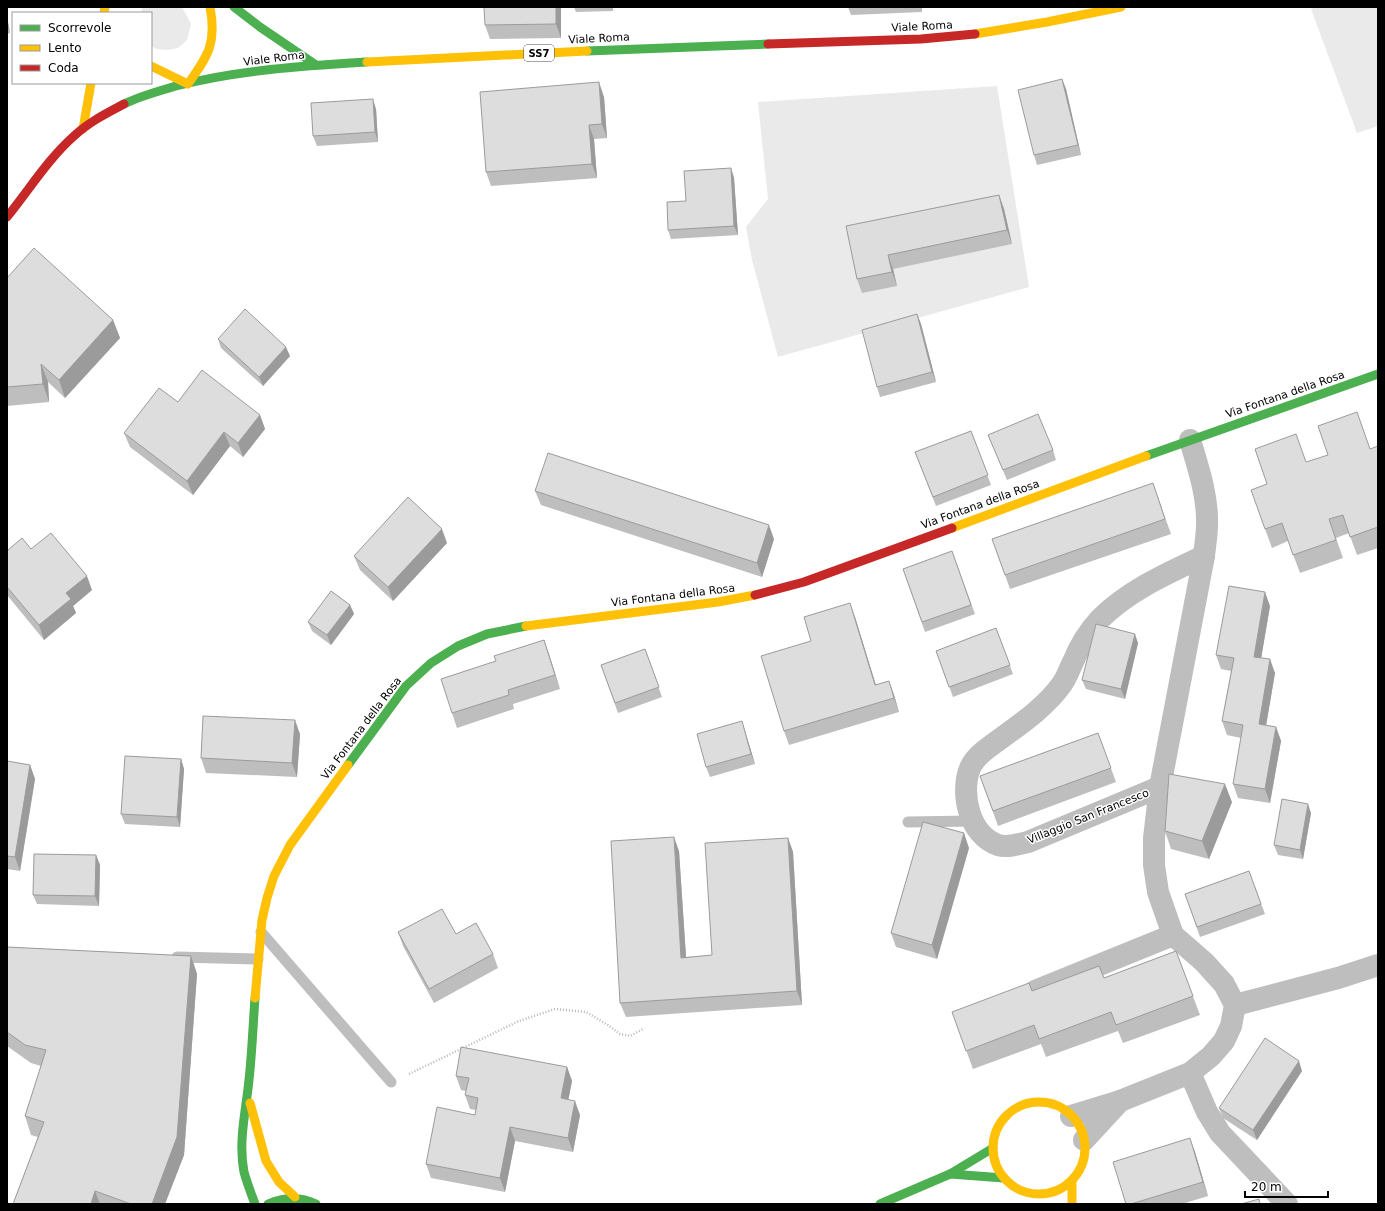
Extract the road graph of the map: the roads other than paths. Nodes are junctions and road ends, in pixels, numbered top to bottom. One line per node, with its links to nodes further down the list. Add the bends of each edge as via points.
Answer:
1 (210, 7): 7 (main road, via 214,29 213,41 203,63)
2 (234, 7): 4 (main road)
3 (1121, 7): 4 (main road, Viale Roma / SS7, via 1019,28 936,38 654,48)
4 (316, 65): 7 (main road, Viale Roma / SS7, via 246,73)
5 (152, 66): 7 (main road)
6 (91, 84): 8 (main road)
7 (188, 84): 8 (main road, Viale Roma / SS7, via 157,92 116,108)
8 (83, 129): 9 (main road, Viale Roma / SS7, via 58,154)
9 (7, 217)
10 (1378, 374): 11 (main road, Via Fontana della Rosa)
11 (1190, 440): 12 (street, Villaggio San Francesco, via 1206,507); 16 (main road, Via Fontana della Rosa, via 804,582 770,592 713,603 527,625 487,634 458,646 431,663 406,686 290,845 270,884)
12 (1204, 556): 13 (street, Villaggio San Francesco); 14 (street, Villaggio San Francesco, via 1156,580 1107,612 1086,638 1058,689 1030,716 977,757 971,766 967,781)
13 (1160, 787): 14 (street, Villaggio San Francesco, via 1016,845 999,845 987,840); 17 (street, Villaggio San Francesco, via 1154,838 1154,865 1158,892)
14 (972, 821): 15 (lane)
15 (908, 822)
16 (260, 932): 19 (main road, Via Fontana della Rosa); 24 (lane)
17 (1173, 935): 21 (street); 22 (street, Villaggio San Francesco, via 1219,978)
18 (164, 956): 19 (lane)
19 (258, 959): 25 (main road, Via Fontana della Rosa)
20 (1378, 965): 22 (street)
21 (1018, 997)
22 (1235, 1005): 23 (street, via 1231,1026 1224,1041 1211,1056)
23 (1190, 1073): 26 (street); 41 (street, via 1206,1112 1220,1133)
24 (391, 1082)
25 (248, 1097): 34 (main road, Via Fontana della Rosa, via 266,1161 279,1182); 35 (main road, Via Fontana della Rosa, via 242,1135 244,1173)
26 (1120, 1101): 27 (street); 28 (street)
27 (1072, 1116): 28 (main road, via 1080,1127); 29 (main road, via 1059,1107 1044,1102 1014,1110 1003,1120 995,1134)
28 (1084, 1140): 32 (main road, via 1085,1154 1081,1168)
29 (993, 1148): 30 (main road); 31 (main road, via 994,1159)
30 (950, 1174): 31 (main road); 38 (main road)
31 (1004, 1178): 33 (main road, via 1016,1188)
32 (1072, 1180): 33 (main road, via 1061,1189 1047,1194); 40 (main road)
33 (1031, 1194): 39 (main road)
34 (294, 1198): 36 (main road, via 282,1198); 37 (main road)
35 (255, 1204)
36 (268, 1204)
37 (316, 1204)
38 (880, 1204)
39 (1039, 1204)
40 (1072, 1204)
41 (1287, 1204)

